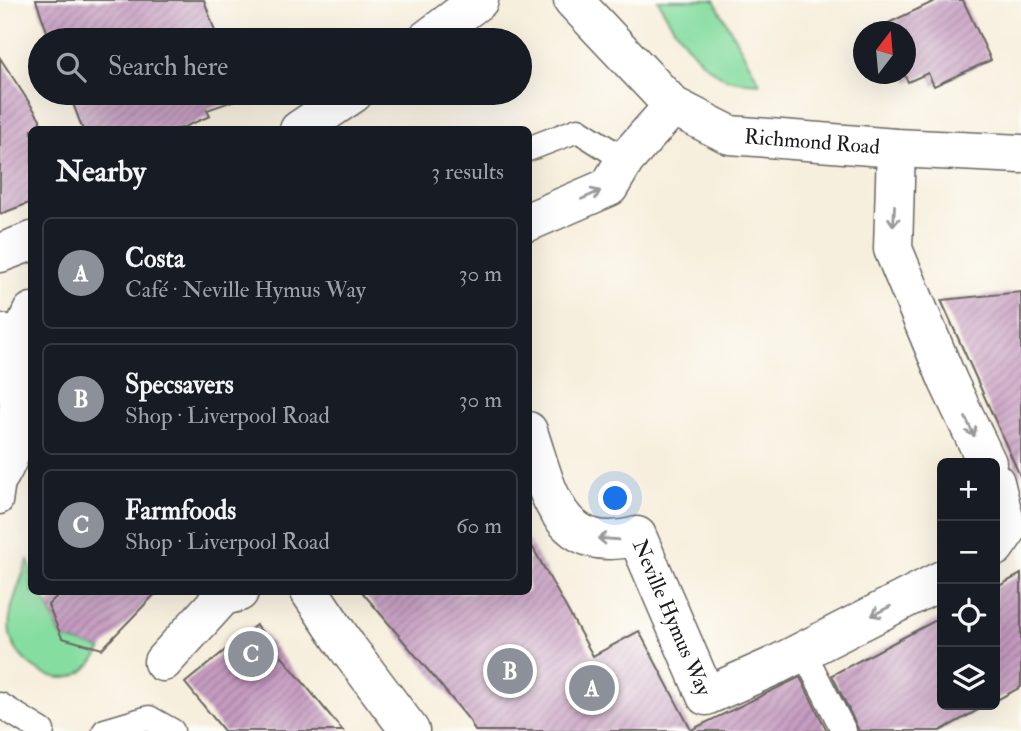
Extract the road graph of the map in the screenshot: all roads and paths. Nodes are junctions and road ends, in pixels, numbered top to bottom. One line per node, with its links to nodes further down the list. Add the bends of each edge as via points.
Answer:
1 (479, 0): 3 (street)
2 (573, 0): 5 (street, Richmond Road)
3 (442, 28)
4 (336, 105): 6 (street)
5 (673, 106): 8 (street, Richmond Road, via 730,135); 10 (street)
6 (305, 126)
7 (532, 147): 10 (lane, via 578,130)
8 (896, 148): 9 (street, Richmond Road); 18 (street, one-way to 18, via 893,249)
9 (1021, 154)
10 (625, 160): 11 (street, one-way to 10, via 609,187)
11 (532, 220)
12 (28, 242): 13 (street)
13 (0, 253)
14 (28, 321): 16 (street)
15 (0, 333): 16 (street)
16 (15, 370): 19 (street, via 19,409)
17 (532, 443): 25 (street, Neville Hymus Way, one-way to 17, via 706,696 637,536 616,541 587,537 564,522)
18 (985, 458)
19 (2, 481)
20 (1000, 502): 21 (street, via 1007,530)
21 (1000, 540)
22 (937, 583): 25 (street, Neville Hymus Way, one-way to 25)
23 (230, 595): 26 (street)
24 (312, 595): 31 (street)
25 (803, 651): 32 (lane)
26 (163, 662)
27 (0, 705): 28 (lane)
28 (42, 731)
29 (105, 731): 30 (lane, via 149,718)
30 (172, 731)
31 (410, 731)
32 (844, 731)

